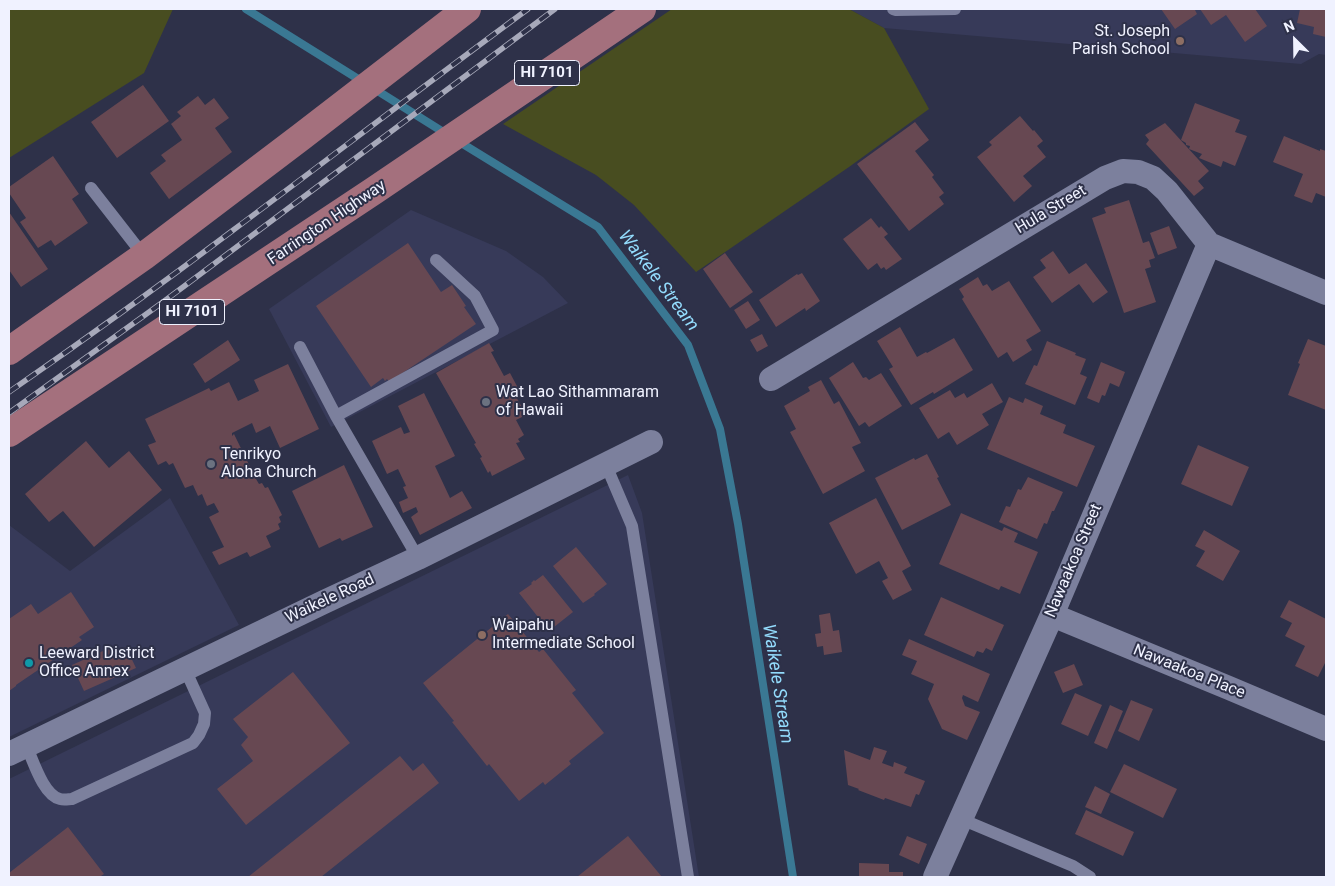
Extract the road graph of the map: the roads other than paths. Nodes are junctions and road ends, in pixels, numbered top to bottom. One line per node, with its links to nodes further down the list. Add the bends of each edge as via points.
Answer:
1 (468, 9): 7 (main road)
2 (642, 9): 14 (main road, Farrington Highway / HI 7101)
3 (893, 9): 4 (lane)
4 (955, 9)
5 (91, 188): 7 (lane)
6 (1209, 244): 9 (street, Hula Street); 12 (street, Hula Street, via 1153,178 1123,171 1104,178); 18 (street, Nawaakoa Street)
7 (144, 256): 11 (main road)
8 (436, 260): 13 (lane, via 475,296 493,330)
9 (1326, 293)
10 (300, 347): 13 (lane)
11 (9, 351)
12 (771, 379)
13 (336, 416): 17 (lane)
14 (9, 433)
15 (651, 442): 16 (street, Waikele Road)
16 (606, 465): 17 (street, Waikele Road); 23 (lane, via 632,526)
17 (418, 558): 19 (street, Waikele Road)
18 (1052, 615): 20 (street, Nawaakoa Place); 22 (street, Nawaakoa Street)
19 (185, 669): 21 (street, Waikele Road); 21 (lane, via 205,713 204,724 193,743 72,799 61,800 51,795)
20 (1326, 729)
21 (17, 749)
22 (961, 819): 24 (street, Nawaakoa Street); 25 (lane, via 1073,866)
23 (688, 877)
24 (936, 877)
25 (1090, 877)

